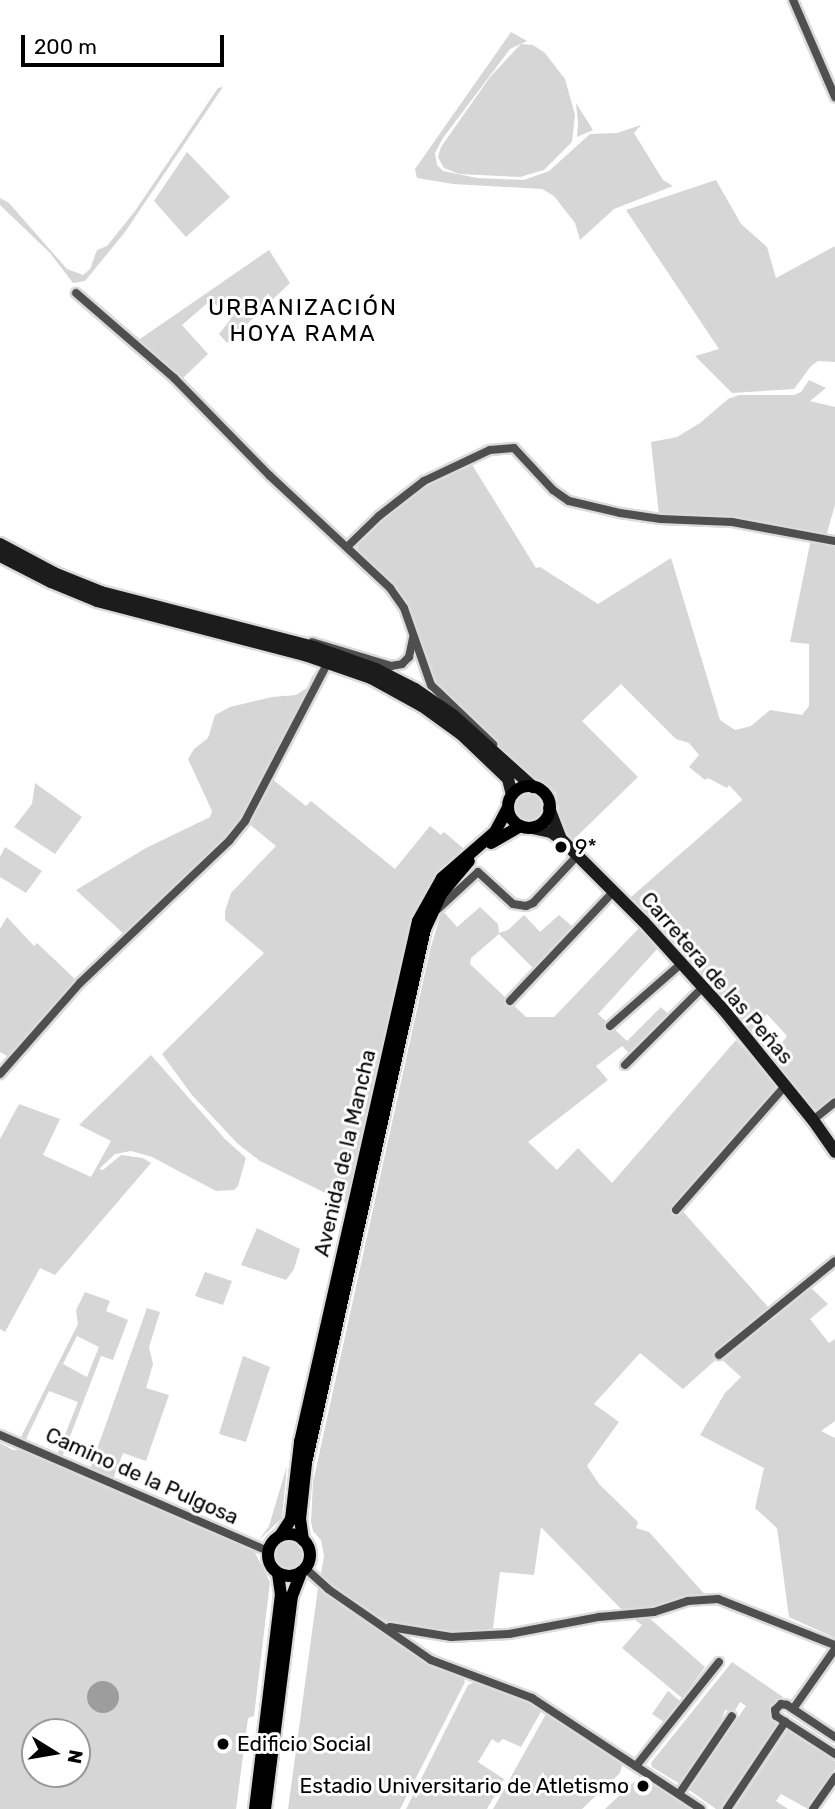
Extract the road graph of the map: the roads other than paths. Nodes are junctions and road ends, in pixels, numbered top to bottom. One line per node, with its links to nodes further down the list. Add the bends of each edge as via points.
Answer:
1 (793, 0): 2 (street)
2 (835, 97)
3 (76, 293): 6 (street, via 174,378 269,475)
4 (835, 541): 6 (street, via 732,522 634,515 569,501 514,448 490,450 424,481)
5 (0, 544): 9 (main road, via 101,592)
6 (348, 546): 8 (street, via 390,587)
7 (0, 556): 13 (main road, via 97,601 305,655 371,678 422,705 462,735 509,779)
8 (411, 625): 9 (street, via 411,653 397,666 332,645); 11 (street, via 431,685 475,725)
9 (279, 638): 11 (main road, via 357,662 405,684 453,715)
10 (325, 668): 26 (street, via 245,821 229,841 80,983)
11 (507, 763): 12 (main road)
12 (533, 787): 13 (main road); 15 (main road, via 543,793)
13 (512, 795): 14 (main road)
14 (508, 808): 16 (main road, Avenida de la Mancha); 16 (main road)
15 (549, 808): 16 (main road, via 543,822); 17 (main road)
16 (513, 830): 17 (main road, via 551,832); 35 (main road, Avenida de la Mancha, via 442,878 418,921 300,1441 292,1514); 36 (main road, Avenida de la Mancha, via 472,858 449,883 425,929 308,1453 300,1519)
17 (561, 839): 18 (main road, Carretera de las Peñas)
18 (577, 856): 19 (main road, Carretera de las Peñas); 20 (street, via 526,906 513,904 478,872)
19 (614, 891): 21 (main road, Carretera de las Peñas); 23 (street)
20 (438, 909)
21 (682, 963): 22 (main road, Carretera de las Peñas); 24 (street)
22 (703, 986): 25 (street); 27 (main road, Carretera de las Peñas)
23 (510, 1001)
24 (610, 1026)
25 (625, 1065)
26 (0, 1074)
27 (785, 1086): 29 (main road, Carretera de las Peñas); 31 (street)
28 (835, 1102): 29 (street)
29 (813, 1120): 30 (main road, Carretera de las Peñas)
30 (835, 1152)
31 (676, 1210)
32 (835, 1261): 33 (street)
33 (719, 1354)
34 (0, 1435): 37 (street, Camino de la Pulgosa)
35 (279, 1536): 36 (main road, via 293,1534); 37 (main road)
36 (303, 1540): 38 (main road, via 310,1556)
37 (268, 1550): 39 (main road, via 270,1564)
38 (303, 1570): 39 (main road, via 289,1576); 40 (street); 52 (main road, via 290,1604)
39 (278, 1573): 51 (main road, via 281,1595)
40 (385, 1625): 41 (street, via 451,1637 509,1634 718,1599); 48 (street, via 431,1660 532,1698)
41 (835, 1647): 43 (street)
42 (719, 1662): 48 (street)
43 (793, 1709): 45 (street, via 784,1704 775,1710); 46 (street)
44 (733, 1716): 50 (street)
45 (785, 1721): 47 (street); 54 (street)
46 (835, 1737)
47 (835, 1754)
48 (636, 1766): 50 (street)
49 (835, 1777): 55 (street)
50 (679, 1794): 53 (street)
51 (255, 1809)
52 (265, 1809)
53 (701, 1809)
54 (727, 1809)
55 (813, 1809)

